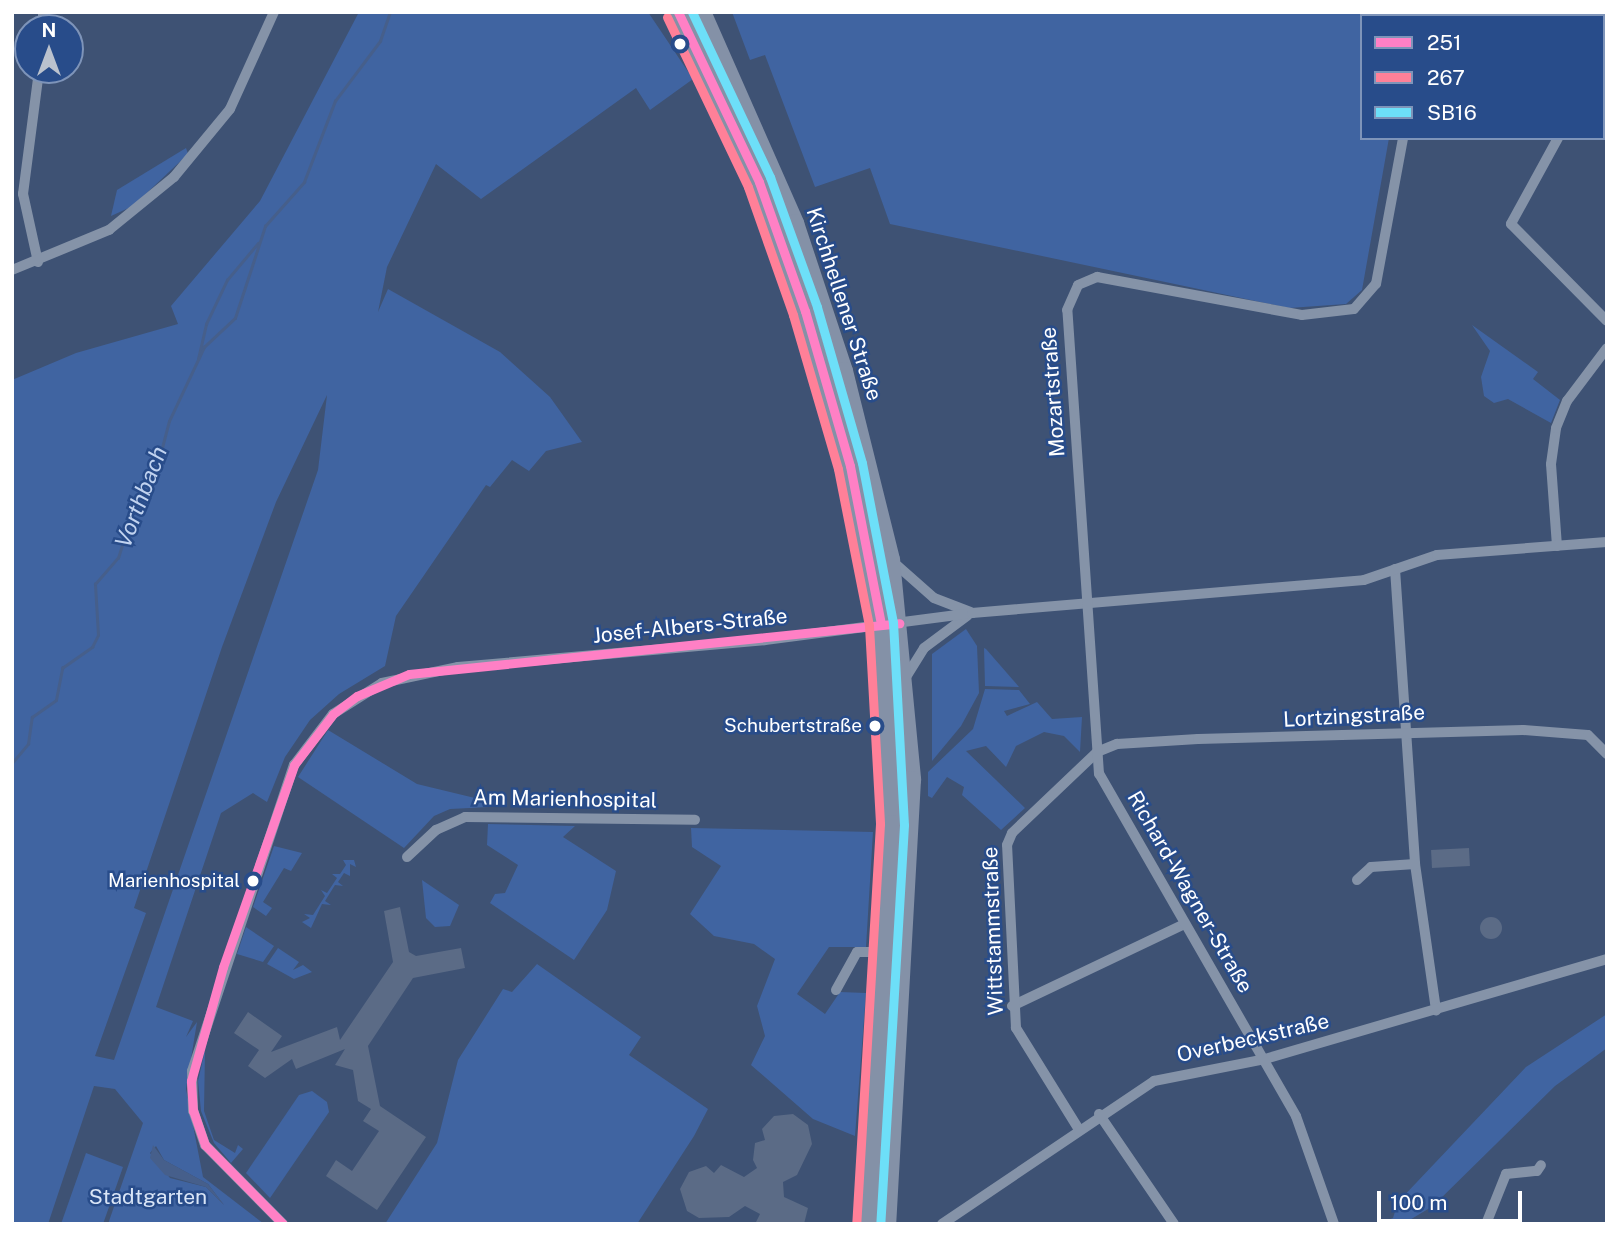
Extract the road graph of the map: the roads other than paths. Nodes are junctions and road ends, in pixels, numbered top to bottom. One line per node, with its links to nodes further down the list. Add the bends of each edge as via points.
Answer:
1 (274, 12): 9 (street, via 230,109 174,177 109,230)
2 (678, 12): 20 (main road, Kirchhellener Straße, via 759,182 805,311 850,466)
3 (702, 12): 5 (main road, Kirchhellener Straße)
4 (716, 12): 5 (main road, via 726,41)
5 (724, 55): 15 (main road, Kirchhellener Straße, via 776,173 822,303)
6 (37, 84): 9 (street, via 23,194)
7 (1403, 140): 17 (street, Mozartstraße, via 1376,284 1370,297 1346,311 1302,315 1107,277 1078,285 1067,310)
8 (1557, 140): 11 (street, via 1511,224)
9 (38, 262): 10 (street)
10 (12, 270)
11 (1607, 321)
12 (1607, 348): 14 (street, via 1567,401 1553,439)
13 (1607, 542): 14 (street)
14 (1557, 547): 16 (street, via 1437,555)
15 (891, 560): 18 (street, via 934,598); 19 (main road, Kirchhellener Straße)
16 (1395, 569): 17 (street, via 1364,580); 22 (street)
17 (1087, 603): 18 (street); 23 (street, Richard-Wagner-Straße)
18 (972, 613): 19 (street); 21 (street, via 924,648)
19 (899, 623): 20 (street); 21 (main road, Kirchhellener Straße)
20 (881, 624): 30 (main road, Kirchhellener Straße, via 891,768); 40 (street, Josef-Albers-Straße, via 409,674 357,696 333,713 294,765 219,980 191,1081 192,1111 205,1145)
21 (906, 677): 39 (main road, Kirchhellener Straße, via 910,869)
22 (1407, 732): 23 (street, Lortzingstraße, via 1144,742); 24 (street, Lortzingstraße, via 1560,731 1588,736); 27 (street)
23 (1097, 752): 29 (street, Richard-Wagner-Straße, via 1100,774); 33 (street, Wittstammstraße, via 1008,838)
24 (1607, 754)
25 (695, 820): 26 (street, Am Marienhospital, via 465,817 436,830)
26 (407, 857)
27 (1415, 864): 28 (street, via 1371,867); 34 (street)
28 (1357, 880)
29 (1185, 924): 33 (street); 35 (street, Richard-Wagner-Straße)
30 (886, 952): 32 (street, via 857,952); 41 (main road, Kirchhellener Straße)
31 (1607, 960): 34 (street, Overbeckstraße)
32 (836, 990)
33 (1012, 1006): 37 (street, Wittstammstraße, via 1024,1046)
34 (1437, 1010): 35 (street, Overbeckstraße)
35 (1265, 1059): 36 (street, Overbeckstraße, via 1154,1081); 44 (street, Richard-Wagner-Straße, via 1309,1141)
36 (1099, 1114): 37 (street, Overbeckstraße); 43 (street)
37 (1078, 1128): 42 (street, Overbeckstraße)
38 (1541, 1165): 45 (street, via 1537,1171 1506,1174)
39 (889, 1222)
40 (283, 1224)
41 (868, 1224)
42 (942, 1224)
43 (1174, 1224)
44 (1334, 1224)
45 (1486, 1224)

